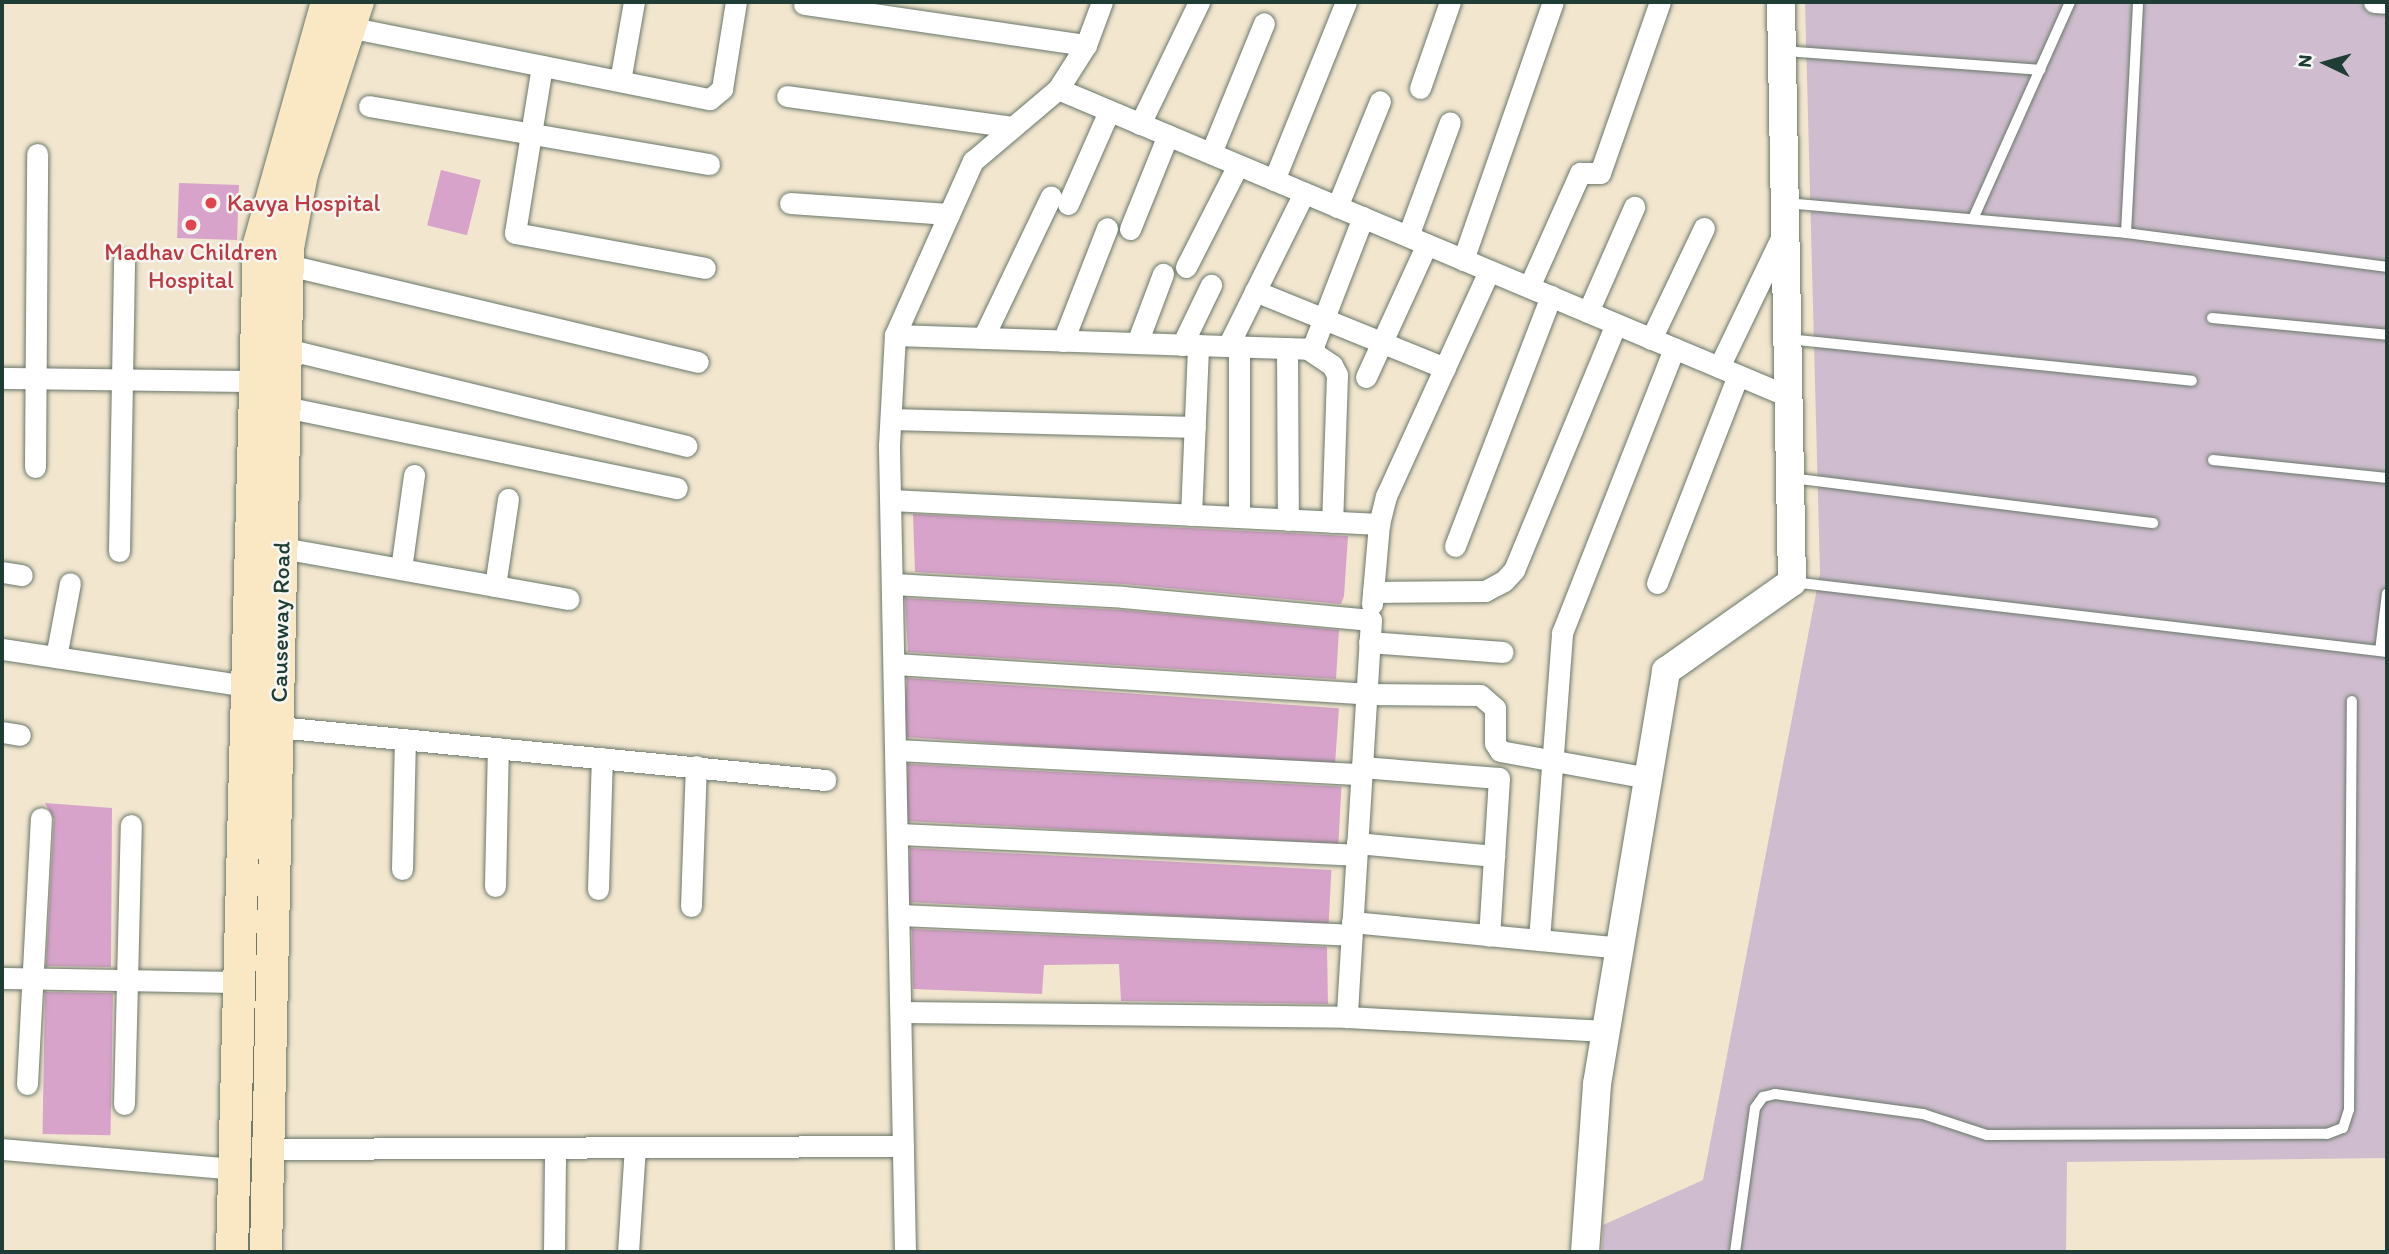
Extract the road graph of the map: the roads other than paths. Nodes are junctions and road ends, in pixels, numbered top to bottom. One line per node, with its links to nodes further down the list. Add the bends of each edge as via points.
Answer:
1 (634, 2): 21 (street)
2 (736, 2): 21 (street, via 719,96 710,99)
3 (1102, 2): 17 (street)
4 (1199, 2): 29 (street)
5 (1346, 2): 37 (street)
6 (1450, 2): 22 (street)
7 (1553, 2): 52 (street)
8 (1660, 2): 60 (street, via 1600,173 1578,175)
9 (1780, 2): 18 (street)
10 (2070, 2): 20 (lane)
11 (2138, 2): 49 (lane)
12 (2374, 2): 13 (street)
13 (2387, 3)
14 (804, 4): 17 (street)
15 (339, 13): 19 (street); 53 (main road, Causeway Road, via 302,174); 88 (main road, Causeway Road, via 259,244)
16 (1264, 23): 33 (street)
17 (1086, 45): 23 (street)
18 (1782, 51): 20 (lane); 43 (street)
19 (542, 66): 21 (street); 31 (street)
20 (2040, 70): 45 (lane)
21 (620, 81)
22 (1420, 88)
23 (1058, 89): 27 (street); 30 (street)
24 (787, 96): 30 (street)
25 (1380, 101): 40 (street)
26 (369, 106): 31 (street)
27 (1109, 111): 29 (street); 69 (street)
28 (1450, 122): 50 (street)
29 (1140, 124): 32 (street)
30 (1013, 127): 42 (street, via 973,161)
31 (529, 133): 35 (street); 56 (street, via 515,233)
32 (1168, 135): 33 (street); 48 (street)
33 (1210, 153): 36 (street)
34 (37, 154): 85 (street)
35 (709, 164)
36 (1238, 165): 37 (street); 54 (street)
37 (1274, 180): 38 (street)
38 (1304, 192): 40 (street); 61 (street)
39 (790, 203): 42 (street)
40 (1337, 207): 44 (street)
41 (1634, 207): 63 (street)
42 (949, 214): 67 (street)
43 (1786, 216): 45 (lane); 71 (street); 82 (street)
44 (1363, 217): 50 (street); 65 (street)
45 (1973, 219): 49 (lane)
46 (1107, 228): 72 (street)
47 (1704, 228): 70 (street)
48 (1130, 229)
49 (2126, 233): 55 (lane)
50 (1417, 240): 52 (street); 73 (street)
51 (124, 260): 86 (street)
52 (1463, 260): 57 (street)
53 (288, 265): 78 (main road, Causeway Road); 80 (street)
54 (1186, 267)
55 (2387, 267)
56 (705, 268)
57 (1489, 271): 60 (street); 81 (street)
58 (1163, 274): 74 (street)
59 (1211, 285): 75 (street)
60 (1529, 287): 62 (street)
61 (1255, 291): 65 (street); 76 (street)
62 (1551, 296): 63 (street); 108 (street)
63 (1588, 312): 66 (street)
64 (2212, 318): 68 (lane)
65 (1324, 319): 73 (street); 79 (street)
66 (1616, 324): 70 (street); 117 (street, via 1514,569 1504,581 1485,591)
67 (895, 335): 69 (street); 91 (street)
68 (2387, 335)
69 (983, 338): 72 (street)
70 (1651, 339): 77 (street)
71 (1788, 339): 87 (lane); 89 (street)
72 (1063, 341): 74 (street)
73 (1382, 342): 81 (street); 83 (street)
74 (1137, 344): 75 (street)
75 (1190, 345): 76 (street); 92 (street)
76 (1233, 346): 79 (street); 103 (street)
77 (1674, 348): 82 (street); 135 (street, via 1562,632)
78 (286, 349): 90 (main road, Causeway Road); 93 (street)
79 (1297, 349): 104 (street); 105 (street, via 1332,365 1337,375)
80 (698, 362)
81 (1445, 368): 107 (street, via 1386,496)
82 (1728, 371): 89 (street); 114 (street)
83 (1366, 377)
84 (2, 378): 85 (street)
85 (35, 379): 86 (street); 95 (street)
86 (122, 380): 88 (street); 110 (street)
87 (2192, 381)
88 (255, 382): 127 (main road, Causeway Road)
89 (1790, 397): 97 (street)
90 (285, 407): 99 (street); 109 (main road, Causeway Road)
91 (891, 419): 92 (street); 101 (street)
92 (1195, 427): 102 (street)
93 (686, 446)
94 (2213, 460): 98 (lane)
95 (34, 467)
96 (414, 475): 111 (street)
97 (1790, 478): 106 (lane); 112 (street)
98 (2387, 478)
99 (677, 488)
100 (508, 499): 116 (street)
101 (891, 500): 102 (street); 115 (street)
102 (1191, 515): 103 (street)
103 (1239, 517): 104 (street)
104 (1288, 520): 105 (street)
105 (1332, 522): 107 (street)
106 (2153, 523)
107 (1379, 524): 117 (street)
108 (1455, 546)
109 (282, 548): 111 (street); 130 (main road, Causeway Road)
110 (119, 551)
111 (401, 569): 116 (street)
112 (1792, 582): 124 (lane); 138 (street, via 1666,671)
113 (70, 583): 125 (street)
114 (1657, 583)
115 (893, 584): 120 (street, via 1123,597); 126 (street)
116 (495, 586): 119 (street)
117 (1373, 592): 120 (street)
118 (2387, 593): 124 (lane)
119 (569, 599)
120 (1371, 620): 121 (street)
121 (1369, 642): 123 (street); 128 (street)
122 (2, 649): 125 (street)
123 (1503, 652)
124 (2383, 652)
125 (56, 657): 127 (street)
126 (895, 664): 128 (street); 133 (street)
127 (247, 686): 157 (main road, Causeway Road)
128 (1366, 694): 135 (street, via 1480,695 1495,708 1494,743 1500,751); 137 (street)
129 (2352, 701): 177 (lane, via 2349,1110 2343,1128 2327,1134 1987,1135 1923,1114 1775,1094 1763,1097 1755,1108)
130 (278, 727): 131 (street); 164 (main road, Causeway Road)
131 (405, 739): 132 (street); 145 (street)
132 (498, 748): 134 (street); 146 (street)
133 (897, 750): 137 (street); 142 (street)
134 (602, 758): 136 (street); 147 (street)
135 (1555, 758): 138 (street); 152 (street)
136 (696, 766): 139 (street); 148 (street)
137 (1362, 770): 143 (street); 144 (street, via 1499,778)
138 (1648, 778): 153 (street)
139 (825, 780)
140 (41, 818): 155 (street)
141 (131, 825): 156 (street)
142 (899, 834): 143 (street); 149 (street)
143 (1357, 849): 144 (street); 150 (street)
144 (1494, 856): 151 (street)
145 (402, 869)
146 (495, 886)
147 (598, 890)
148 (691, 906)
149 (900, 915): 150 (street); 158 (street)
150 (1352, 929): 151 (street); 159 (street)
151 (1489, 936): 152 (street)
152 (1539, 940): 153 (street)
153 (1620, 948): 160 (street)
154 (2, 978): 155 (street)
155 (33, 979): 156 (street); 161 (street)
156 (127, 980): 157 (street); 162 (street)
157 (239, 982): 163 (main road, Causeway Road)
158 (901, 1012): 159 (street); 165 (street)
159 (1347, 1017): 160 (street)
160 (1606, 1031): 176 (street, via 1597,1084)
161 (27, 1084)
162 (124, 1104)
163 (236, 1121): 164 (main road); 169 (main road, Causeway Road)
164 (269, 1136): 167 (street); 170 (main road, Causeway Road)
165 (904, 1146): 166 (street); 175 (street)
166 (635, 1147): 167 (street); 174 (street)
167 (555, 1148): 173 (street)
168 (2, 1149): 169 (street)
169 (234, 1178): 170 (main road); 171 (main road, Causeway Road)
170 (268, 1186): 172 (main road, Causeway Road)
171 (232, 1252)
172 (266, 1252)
173 (554, 1252)
174 (628, 1252)
175 (905, 1252)
176 (1585, 1252)
177 (1735, 1252)

